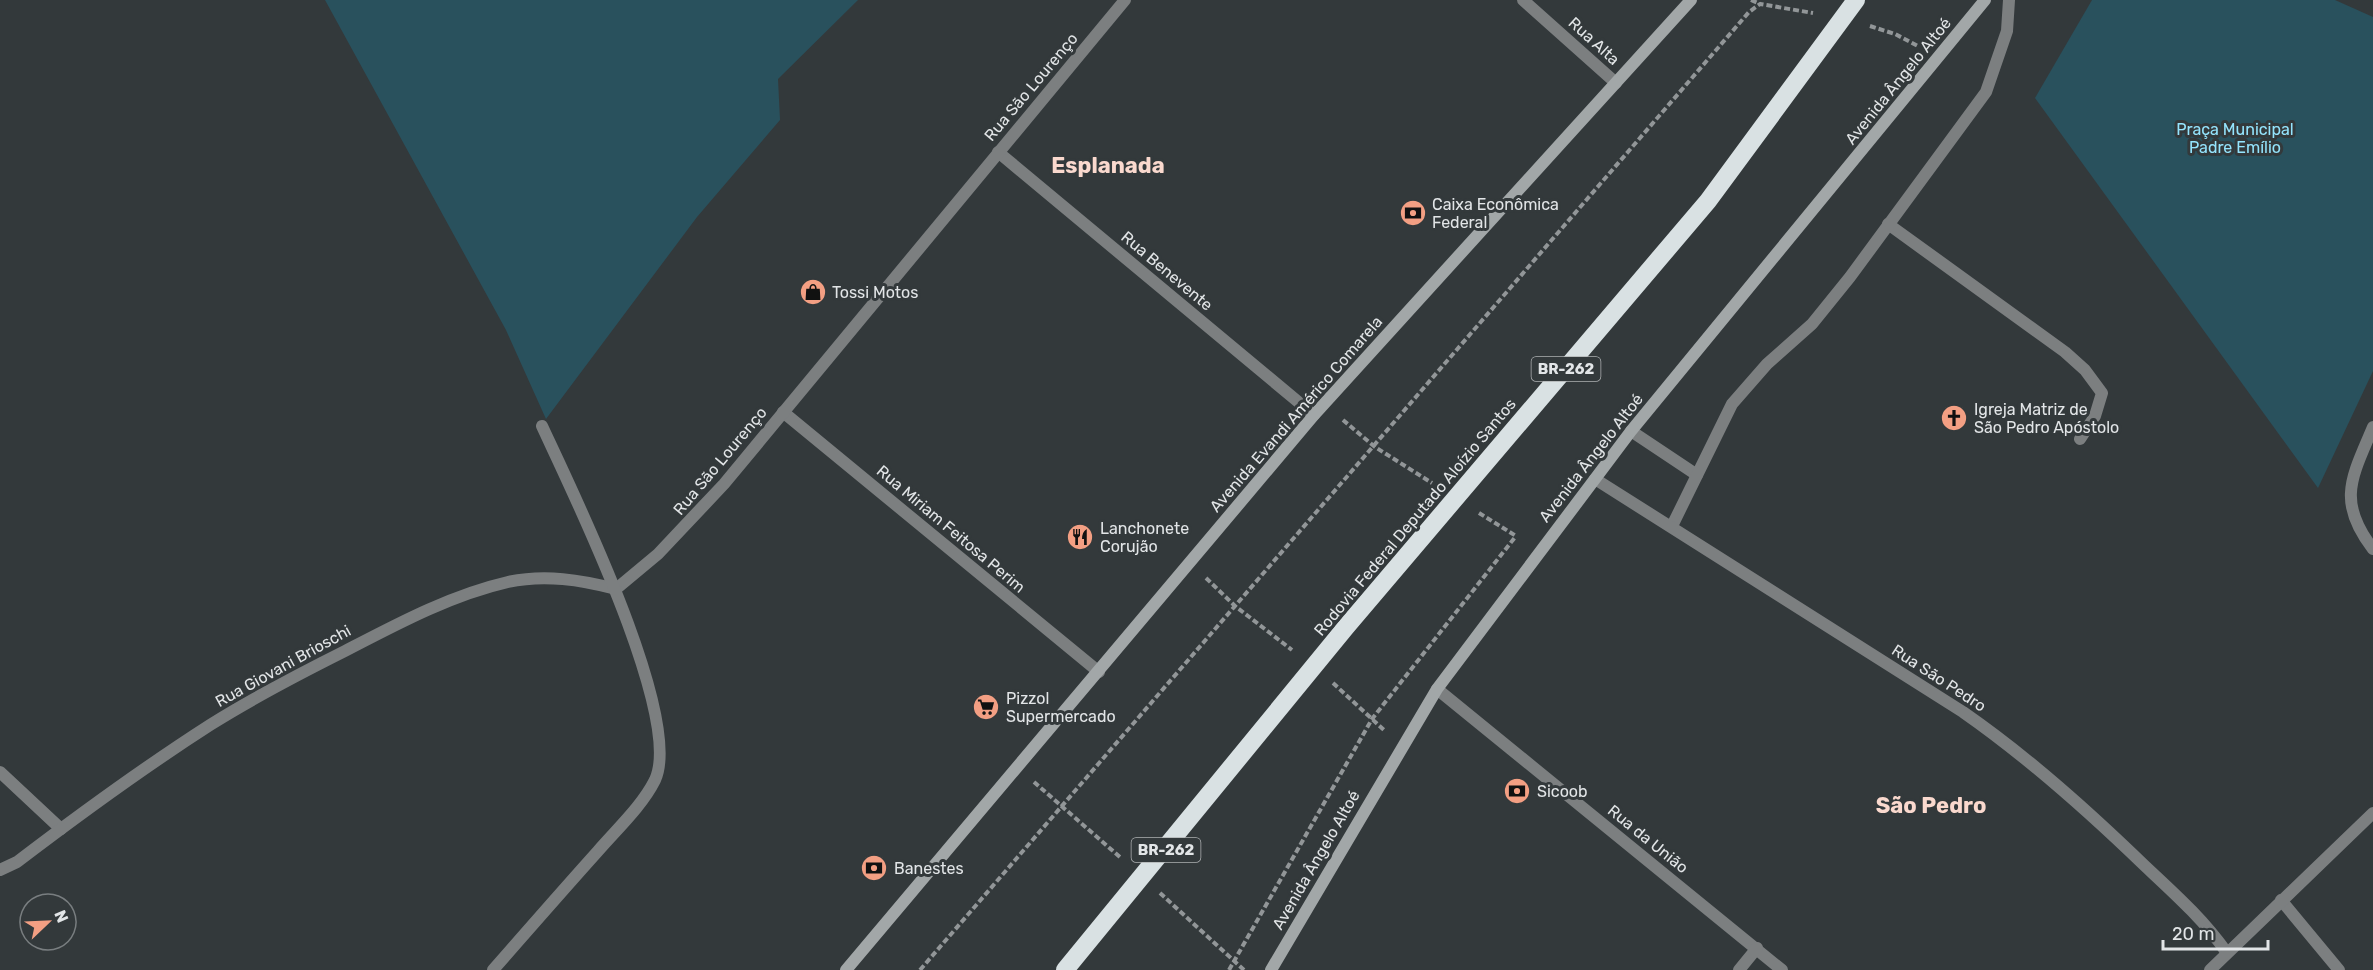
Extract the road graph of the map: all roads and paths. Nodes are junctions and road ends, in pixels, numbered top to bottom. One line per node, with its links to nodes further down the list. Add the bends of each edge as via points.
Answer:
1 (1125, 0): 12 (street, Rua São Lourenço)
2 (1523, 0): 11 (street, Rua Alta)
3 (1691, 0): 11 (street, Avenida Evandi Américo Comarela)
4 (1751, 0): 8 (path)
5 (1856, 0): 9 (highway, Rodovia Federal Deputado Aloízio Santos / BR-262)
6 (1985, 0): 10 (street, Avenida Ângelo Altoé)
7 (2009, 0): 13 (street, via 2007,31 1986,92)
8 (1760, 4): 9 (path); 21 (path, via 1749,12)
9 (1844, 19): 10 (path, via 1894,34); 24 (highway, Rodovia Federal Deputado Aloízio Santos / BR-262, via 1707,201)
10 (1939, 57): 19 (street, Avenida Ângelo Altoé)
11 (1616, 82): 14 (street, Avenida Evandi Américo Comarela)
12 (999, 152): 15 (street, Rua São Lourenço); 16 (street, Rua Benevente)
13 (1888, 224): 20 (street, via 2085,370 2102,393 2095,416); 22 (street, via 1812,324 1741,392)
14 (1324, 404): 16 (street, Avenida Evandi Américo Comarela); 21 (path)
15 (783, 412): 29 (street, Rua São Lourenço, via 684,528); 30 (street, Rua Miriam Feitosa Perim)
16 (1314, 415): 30 (street, Avenida Evandi Américo Comarela)
17 (542, 426): 29 (street)
18 (2373, 427): 28 (street, via 2354,471 2349,496 2353,515)
19 (1631, 431): 22 (street); 23 (street, Avenida Ângelo Altoé)
20 (2080, 439)
21 (1375, 447): 24 (path); 41 (path)
22 (1697, 475): 25 (street)
23 (1595, 479): 25 (street, Rua São Pedro); 27 (street, Avenida Ângelo Altoé)
24 (1456, 499): 26 (path); 42 (highway, Rodovia Federal Deputado Aloízio Santos / BR-262)
25 (1672, 526): 38 (street, Rua São Pedro, via 2018,751 2178,896)
26 (1516, 536): 27 (path); 43 (path, via 1372,719)
27 (1544, 546): 31 (street, Avenida Ângelo Altoé)
28 (2373, 549)
29 (616, 589): 34 (street, Rua Giovani Brioschi, via 581,580 546,578 509,582 457,598 272,688 211,724); 39 (street, via 653,704 659,750 655,779 630,815)
30 (1098, 672): 40 (street, Avenida Evandi Américo Comarela)
31 (1437, 689): 37 (street, Rua da União); 44 (street, Avenida Ângelo Altoé)
32 (0, 772): 34 (street)
33 (2373, 813): 36 (street)
34 (61, 829): 35 (street, Rua Giovani Brioschi)
35 (0, 870)
36 (2281, 900): 38 (street); 48 (street)
37 (1757, 948): 45 (street); 46 (street, Rua da União)
38 (2228, 953): 47 (street)
39 (494, 970)
40 (846, 970)
41 (920, 970)
42 (1065, 970)
43 (1229, 970)
44 (1271, 970)
45 (1739, 970)
46 (1782, 970)
47 (2210, 970)
48 (2339, 970)

